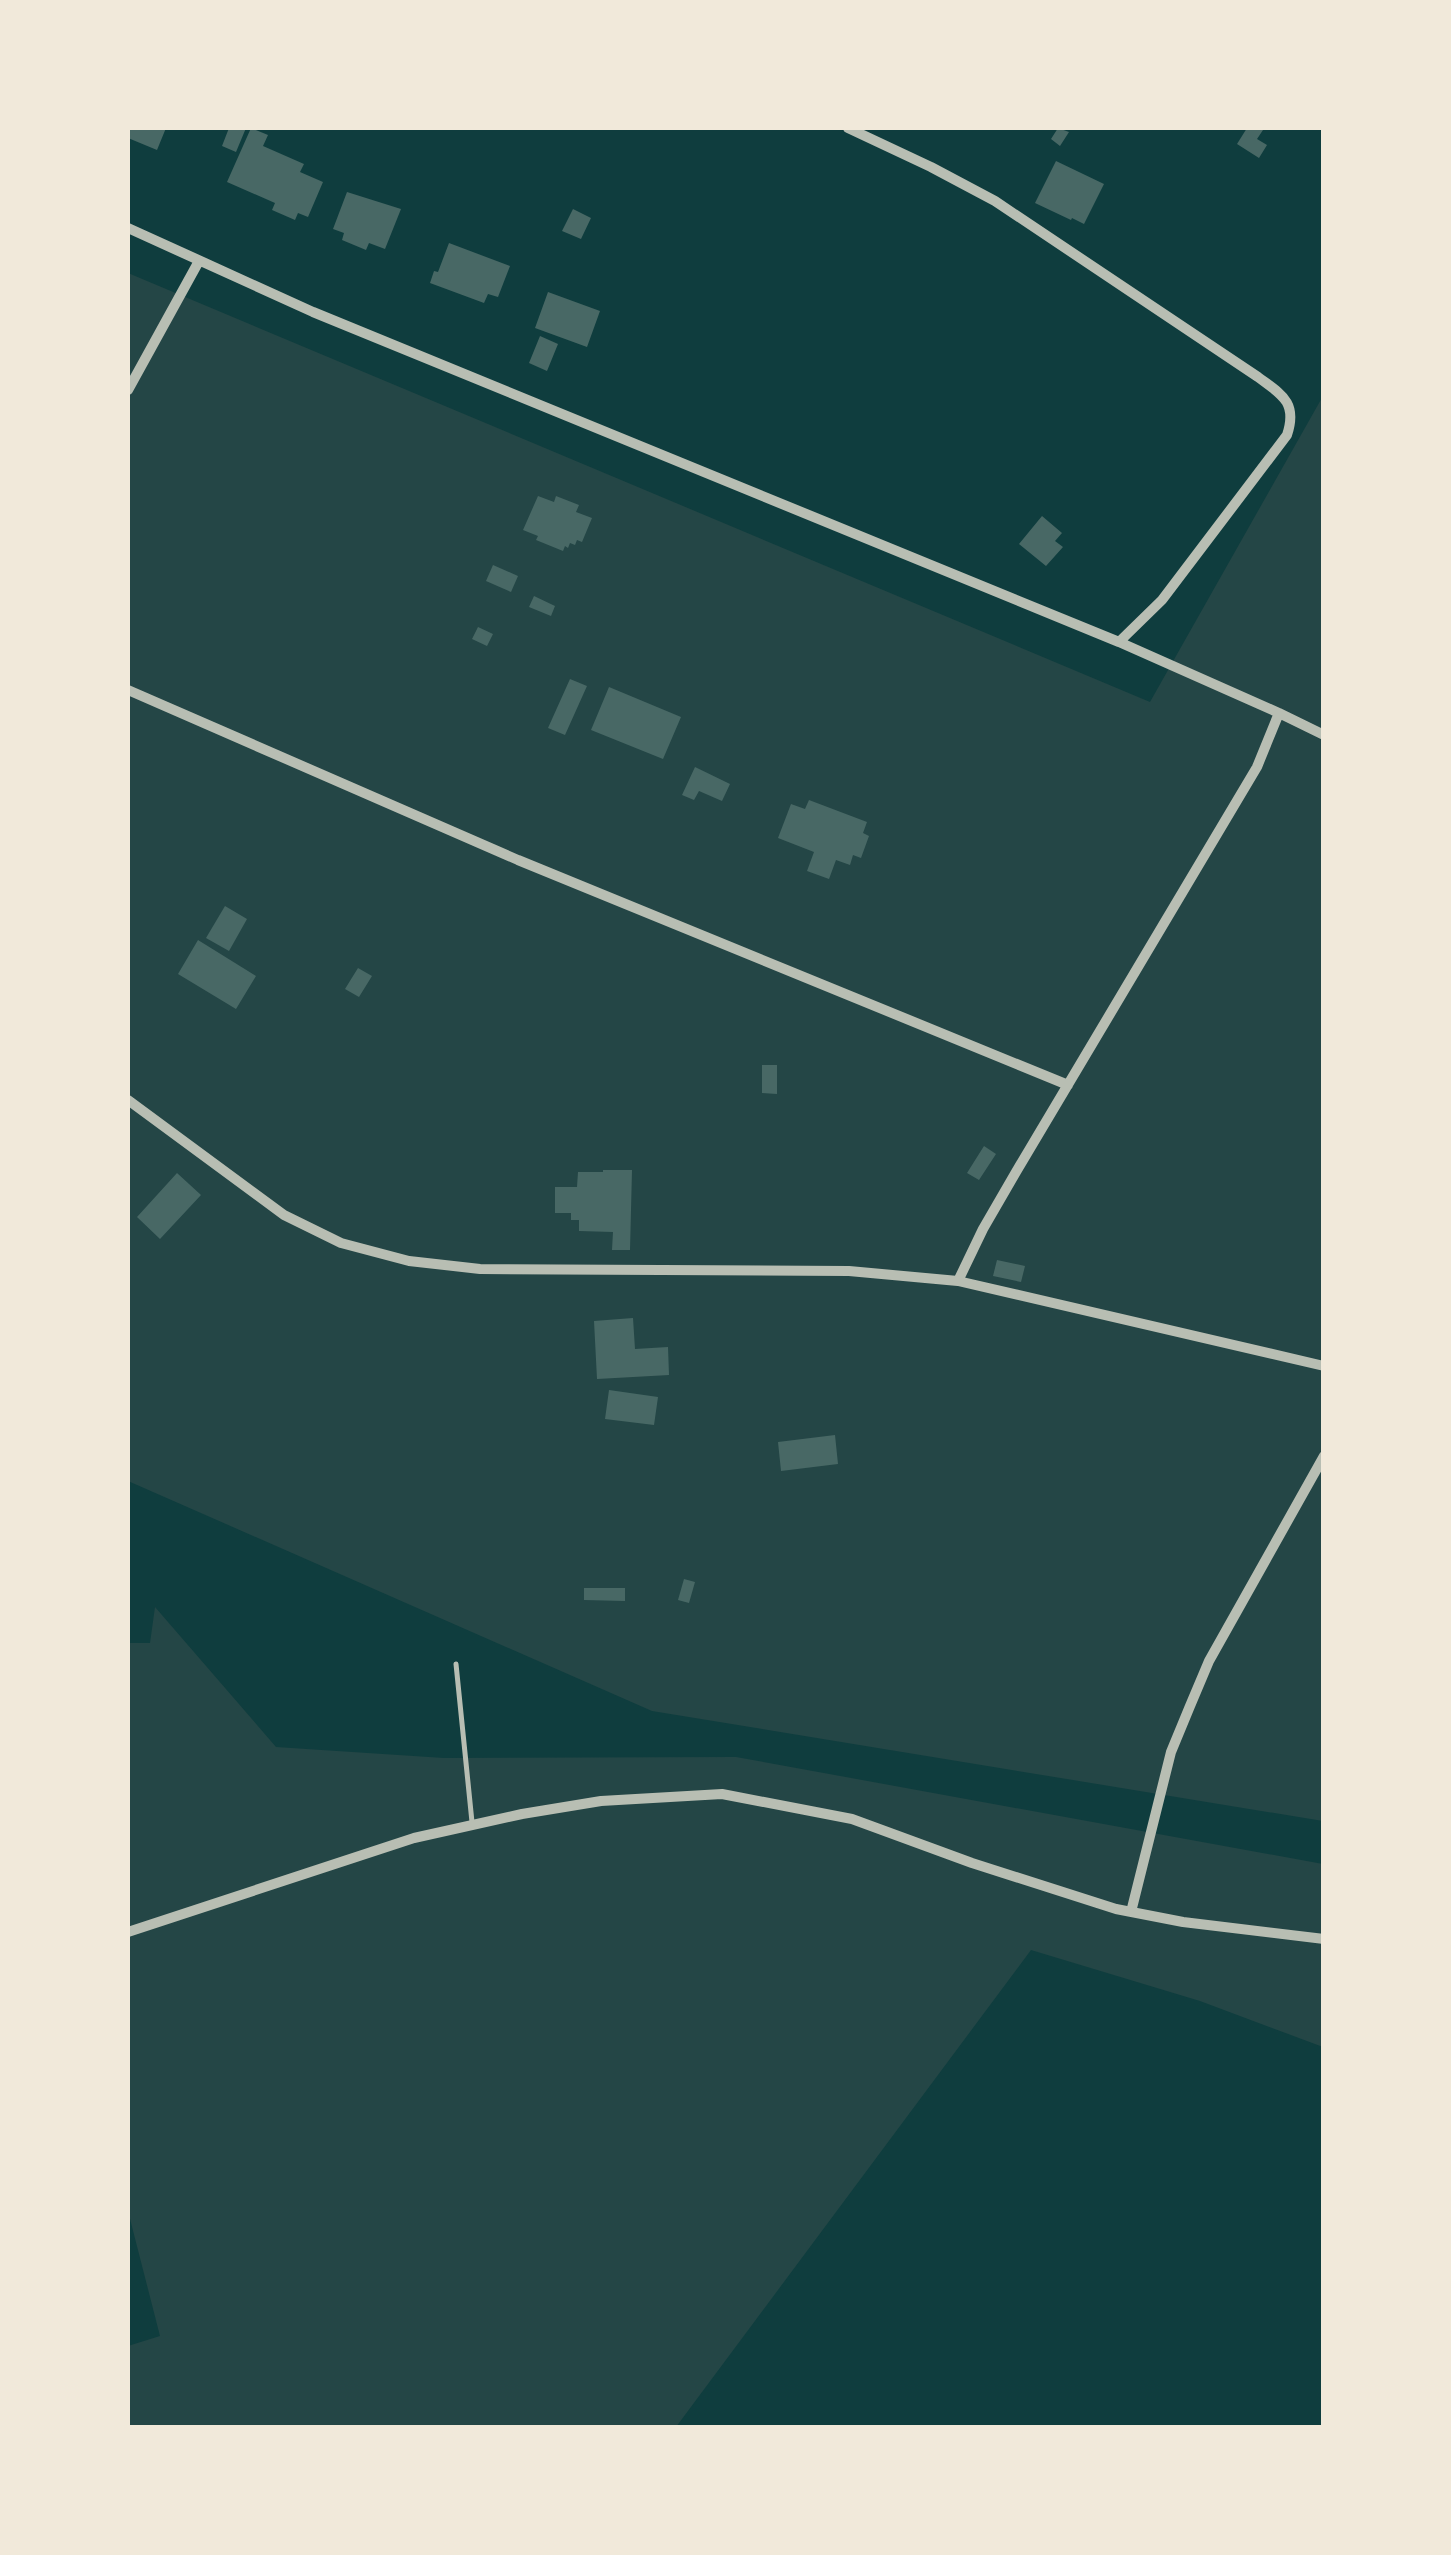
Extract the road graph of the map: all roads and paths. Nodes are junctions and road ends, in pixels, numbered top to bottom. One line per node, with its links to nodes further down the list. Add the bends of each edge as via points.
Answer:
1 (848, 128): 5 (street, via 995,201 1286,398 1287,435 1162,600)
2 (128, 228): 3 (street)
3 (199, 260): 4 (street); 5 (street, via 330,320)
4 (128, 390)
5 (1119, 642): 7 (street)
6 (128, 690): 9 (street, via 518,860)
7 (1279, 712): 8 (street); 9 (street, via 1258,767)
8 (1324, 735)
9 (1068, 1085): 11 (street)
10 (128, 1100): 11 (street, via 284,1215 340,1243 409,1261 480,1269 850,1272)
11 (958, 1281): 12 (street)
12 (1324, 1366)
13 (1324, 1456): 16 (street, via 1190,1706 1171,1752)
14 (456, 1664): 15 (lane)
15 (472, 1825): 16 (street, via 602,1801 722,1794 852,1819); 17 (street)
16 (1131, 1912): 18 (street)
17 (128, 1932)
18 (1324, 1938)

